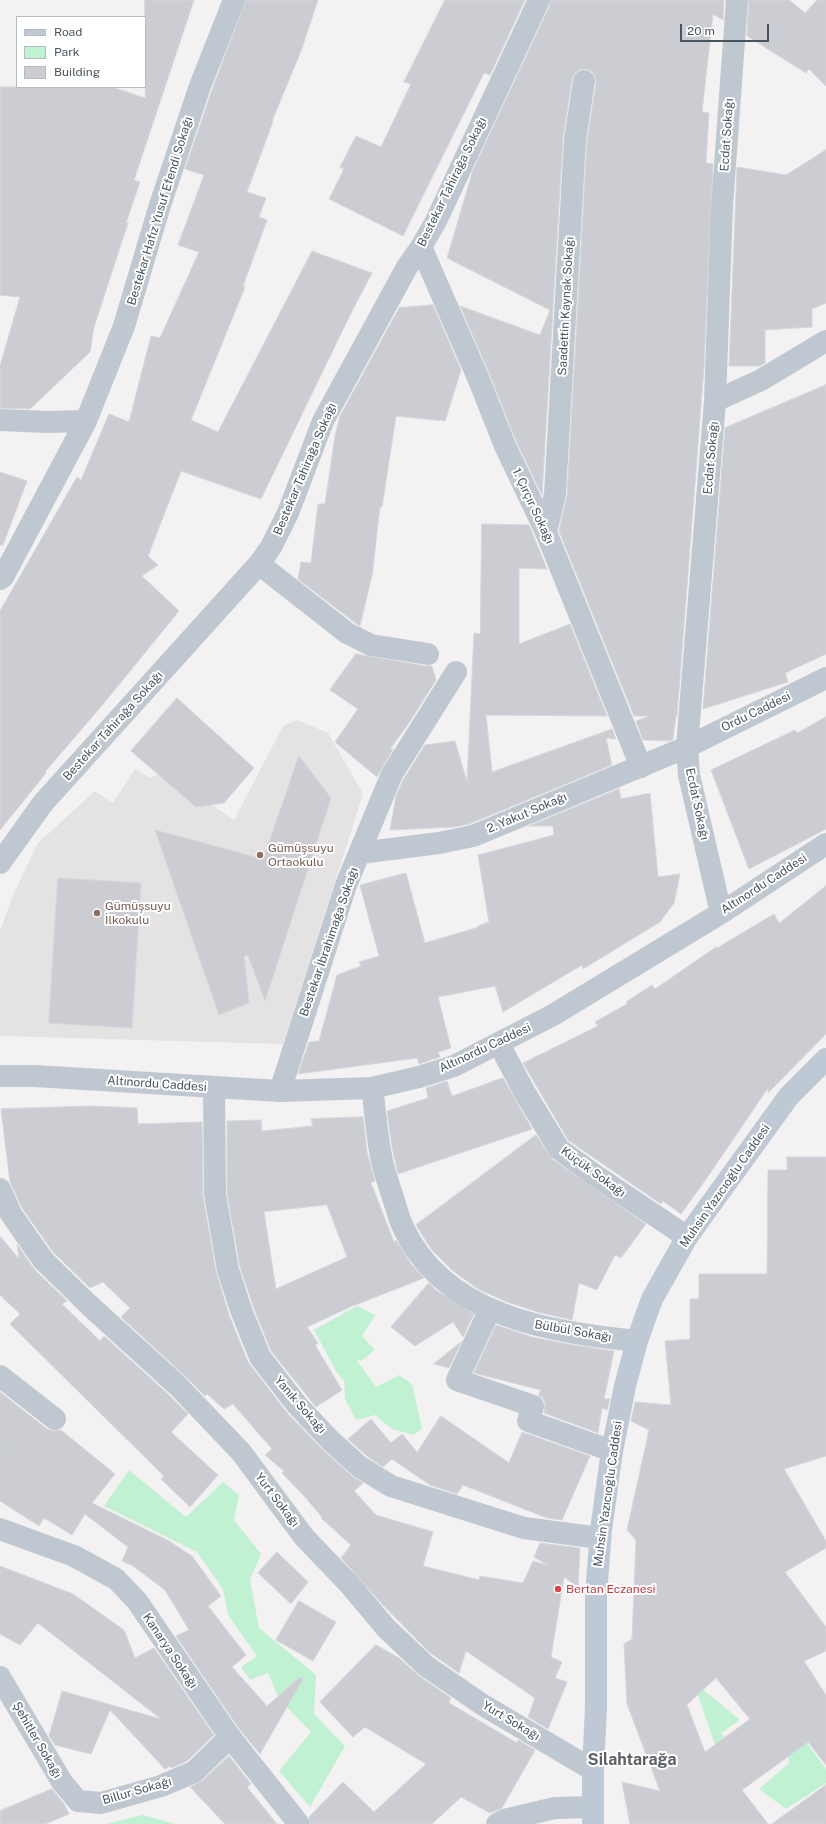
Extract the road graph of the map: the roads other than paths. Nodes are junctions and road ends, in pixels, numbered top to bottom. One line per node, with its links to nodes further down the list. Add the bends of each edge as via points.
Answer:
1 (234, 0): 9 (street, Bestekar Hafız Yusuf Efendi Sokağı, via 200,86 124,326)
2 (539, 0): 5 (street, Bestekar Tahirağa Sokağı)
3 (737, 0): 7 (street, Ecdat Sokağı, via 722,206)
4 (584, 81): 10 (street, Saadettin Kaynak Sokağı, via 575,140 555,494)
5 (422, 247): 10 (street, 1. Çırçır Sokağı, via 505,446); 11 (street, Bestekar Tahirağa Sokağı, via 407,267 323,421 288,513)
6 (826, 341): 7 (street, via 761,380)
7 (715, 401): 16 (street, Ecdat Sokağı)
8 (0, 420): 9 (street)
9 (86, 421): 12 (street, Bestekar Hafız Yusuf Efendi Sokağı)
10 (546, 532): 17 (street, 1. Çırçır Sokağı)
11 (260, 564): 13 (street, via 347,633 371,645); 20 (street, Bestekar Tahirağa Sokağı, via 43,803)
12 (0, 579)
13 (428, 654)
14 (456, 672): 19 (street, Bestekar İbrahimağa Sokağı, via 392,774)
15 (826, 678): 16 (street, Ordu Caddesi)
16 (687, 747): 17 (street, 2. Yakut Sokağı); 21 (street, Ecdat Sokağı, via 689,775)
17 (641, 767): 19 (street, 2. Yakut Sokağı, via 473,836)
18 (826, 844): 21 (street, Altınordu Caddesi)
19 (360, 853): 27 (street, Bestekar İbrahimağa Sokağı, via 346,885)
20 (0, 863)
21 (721, 912): 22 (street, Altınordu Caddesi, via 553,1015)
22 (499, 1044): 26 (street, Altınordu Caddesi, via 454,1066); 29 (street, Küçük Sokağı, via 559,1149)
23 (826, 1059): 29 (main road, Muhsin Yazıcıoğlu Caddesi, via 790,1096)
24 (0, 1076): 25 (street, Altınordu Caddesi)
25 (214, 1087): 27 (street, Altınordu Caddesi); 36 (street, Yanık Sokağı, via 215,1194 228,1270 260,1357 296,1405 360,1467 391,1486 524,1528)
26 (372, 1088): 27 (street, Altınordu Caddesi); 30 (street, Bülbül Sokağı, via 384,1168 402,1227 422,1259 450,1287)
27 (280, 1091)
28 (0, 1189): 39 (street, Yurt Sokağı, via 11,1214 43,1260 177,1385 241,1452 304,1537 350,1585 386,1628 426,1666 483,1706)
29 (687, 1237): 31 (main road, Muhsin Yazıcıoğlu Caddesi, via 652,1299)
30 (490, 1309): 31 (street, Bülbül Sokağı, via 544,1328); 34 (street, via 457,1380 533,1406 528,1421)
31 (636, 1341): 34 (main road, Muhsin Yazıcıoğlu Caddesi, via 624,1386)
32 (0, 1376): 33 (street)
33 (55, 1419)
34 (612, 1450): 36 (main road, Muhsin Yazıcıoğlu Caddesi)
35 (0, 1529): 38 (street, Kanarya Sokağı, via 74,1556 116,1579 137,1601)
36 (600, 1538): 39 (main road, Muhsin Yazıcıoğlu Caddesi, via 596,1595)
37 (0, 1677): 40 (street, Şehitler Sokağı, via 62,1782)
38 (230, 1737): 40 (street, Billur Sokağı, via 194,1772 161,1786 101,1803); 42 (street, Kanarya Sokağı)
39 (593, 1770): 41 (main road, Muhsin Yazıcıoğlu Caddesi)
40 (78, 1801)
41 (593, 1815): 43 (street, via 555,1808)
42 (299, 1824)
43 (497, 1824)

